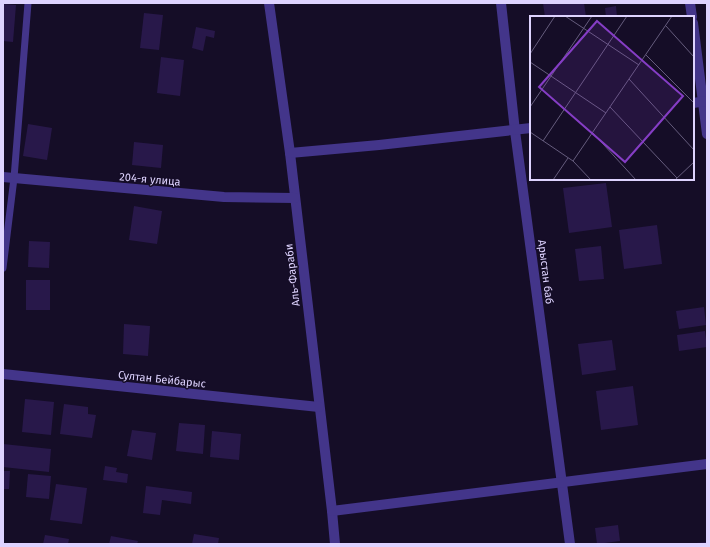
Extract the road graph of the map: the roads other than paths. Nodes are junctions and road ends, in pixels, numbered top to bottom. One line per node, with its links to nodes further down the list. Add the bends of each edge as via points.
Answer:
1 (28, 3): 14 (lane)
2 (267, 3): 12 (street, Аль-Фараби)
3 (501, 3): 10 (street, Арыстан баб)
4 (690, 3): 5 (street)
5 (692, 16)
6 (694, 30): 7 (street)
7 (705, 101): 8 (street); 11 (street)
8 (694, 103)
9 (530, 128): 10 (street)
10 (515, 130): 12 (street); 20 (street, Арыстан баб)
11 (707, 134)
12 (290, 153): 15 (street, Аль-Фараби)
13 (3, 177): 14 (street, 204-я улица)
14 (14, 178): 15 (street, 204-я улица, via 224,197); 16 (lane)
15 (295, 198): 18 (street, Аль-Фараби)
16 (3, 268)
17 (3, 374): 18 (street, Султан Бейбарыс)
18 (320, 407): 21 (street, Аль-Фараби)
19 (707, 464): 20 (street)
20 (561, 482): 21 (street); 23 (street, Арыстан баб)
21 (332, 511): 22 (street, Аль-Фараби)
22 (335, 544)
23 (570, 544)

